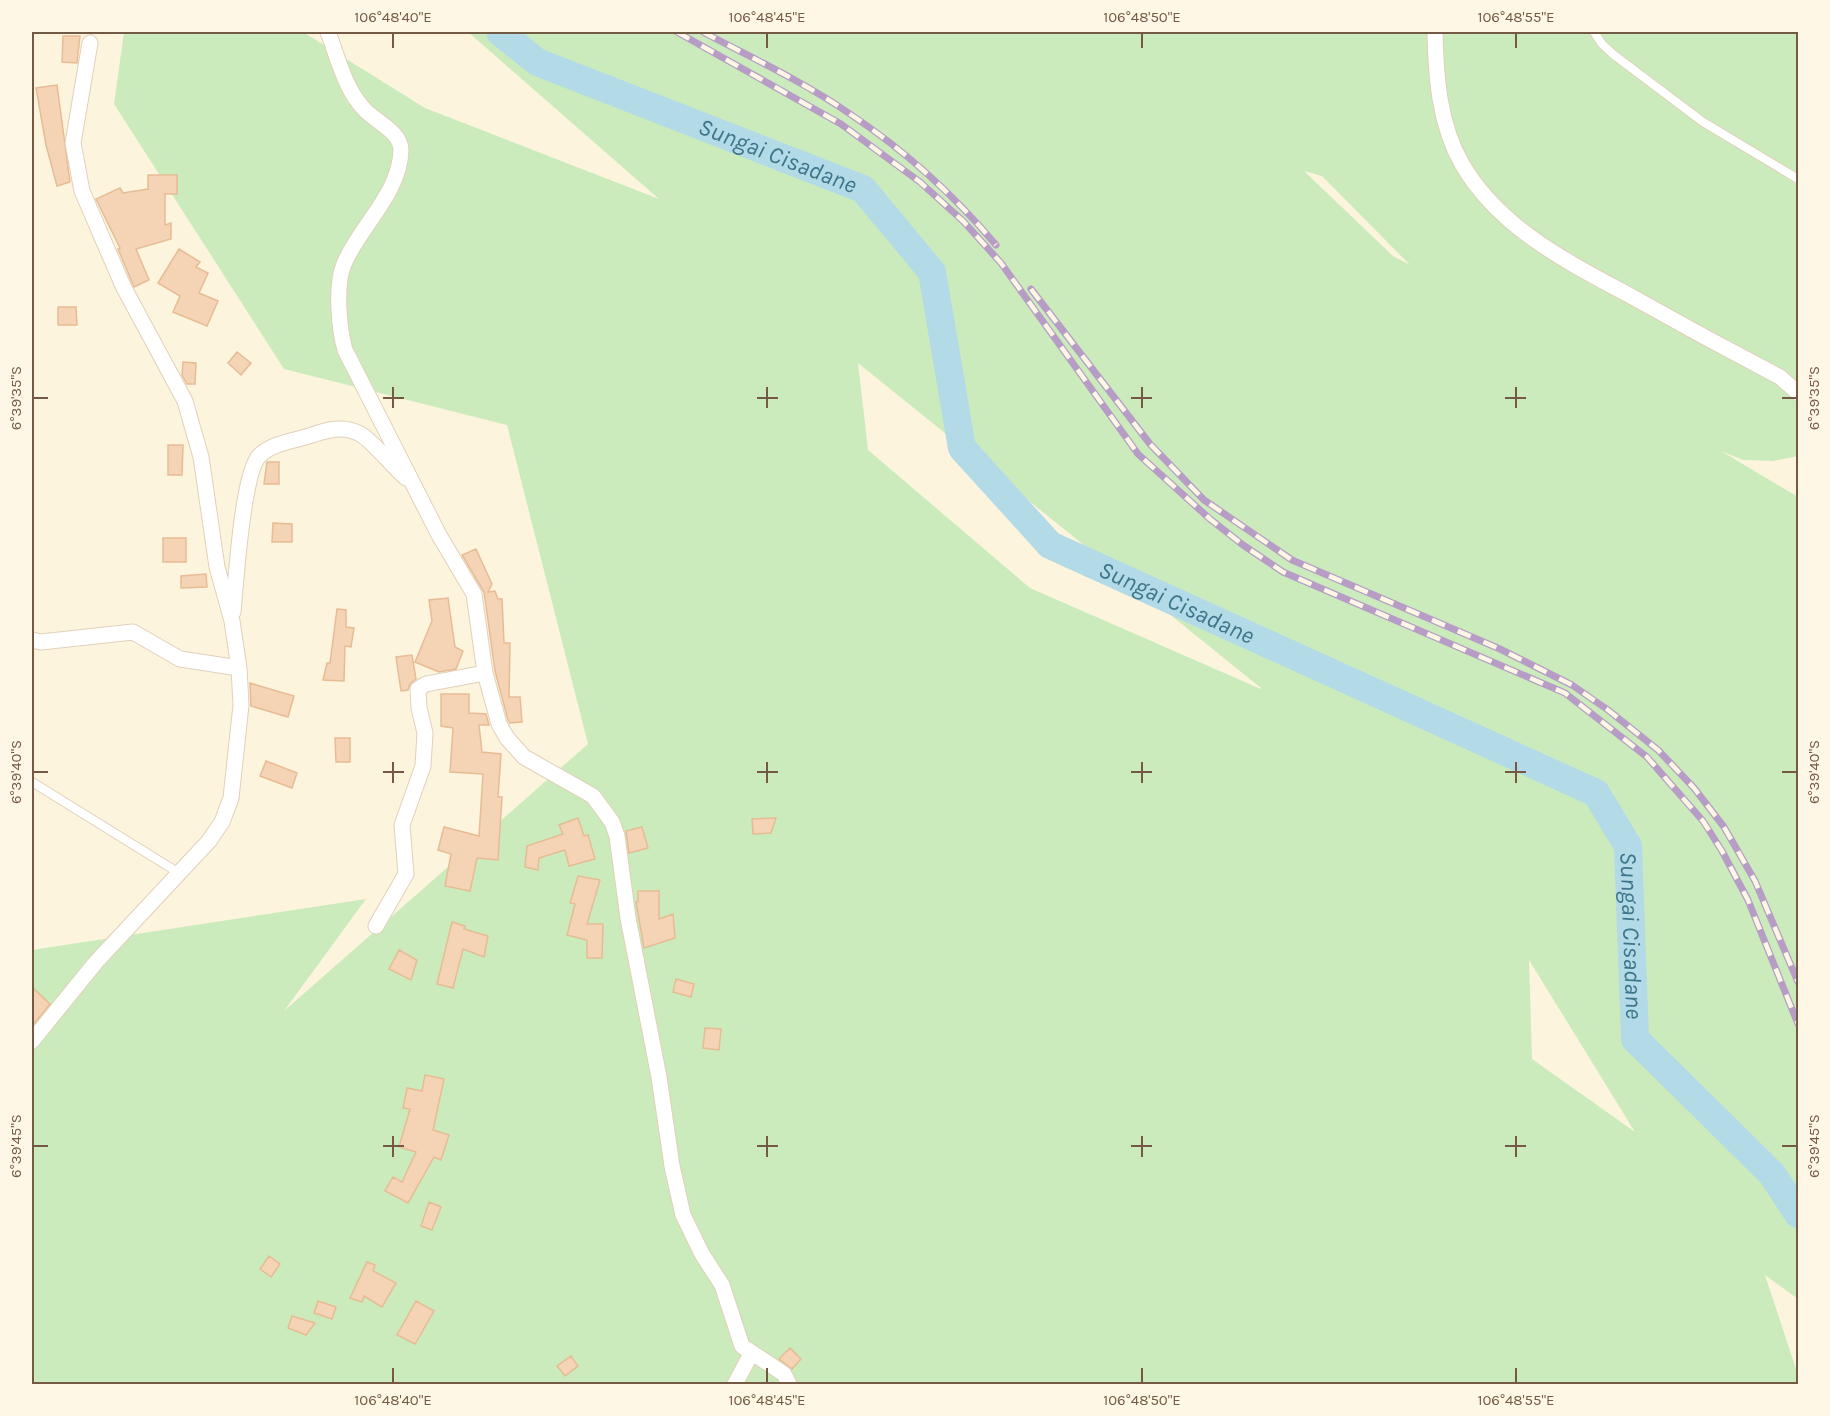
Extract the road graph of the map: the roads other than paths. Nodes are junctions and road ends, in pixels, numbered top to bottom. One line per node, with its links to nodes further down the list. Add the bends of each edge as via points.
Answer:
1 (328, 32): 7 (street, via 352,94 400,144 389,191 344,264 340,281 340,334)
2 (1435, 32): 6 (street, via 1439,93 1454,145 1474,182 1509,219 1560,258 1780,377)
3 (1594, 32): 5 (lane, via 1614,55 1703,122)
4 (90, 43): 8 (street, via 73,143 82,191 123,286 192,420 217,567)
5 (1798, 179)
6 (1798, 393)
7 (413, 484): 8 (street, via 360,434 345,429 331,429 270,448 252,465); 11 (street, via 474,594)
8 (232, 621): 10 (street)
9 (32, 640): 10 (street, via 133,632 180,659)
10 (239, 668): 13 (street, via 241,705 231,798 222,822)
11 (485, 673): 14 (street, via 418,688 425,733 423,766 402,825 406,874); 16 (street, via 499,724 515,747 524,757 593,796 612,822 683,1215 722,1286 736,1334)
12 (32, 782): 13 (lane)
13 (179, 873): 15 (street, via 96,962)
14 (376, 926)
15 (32, 1041)
16 (751, 1354): 17 (street); 18 (street, via 784,1374)
17 (735, 1384)
18 (789, 1384)

